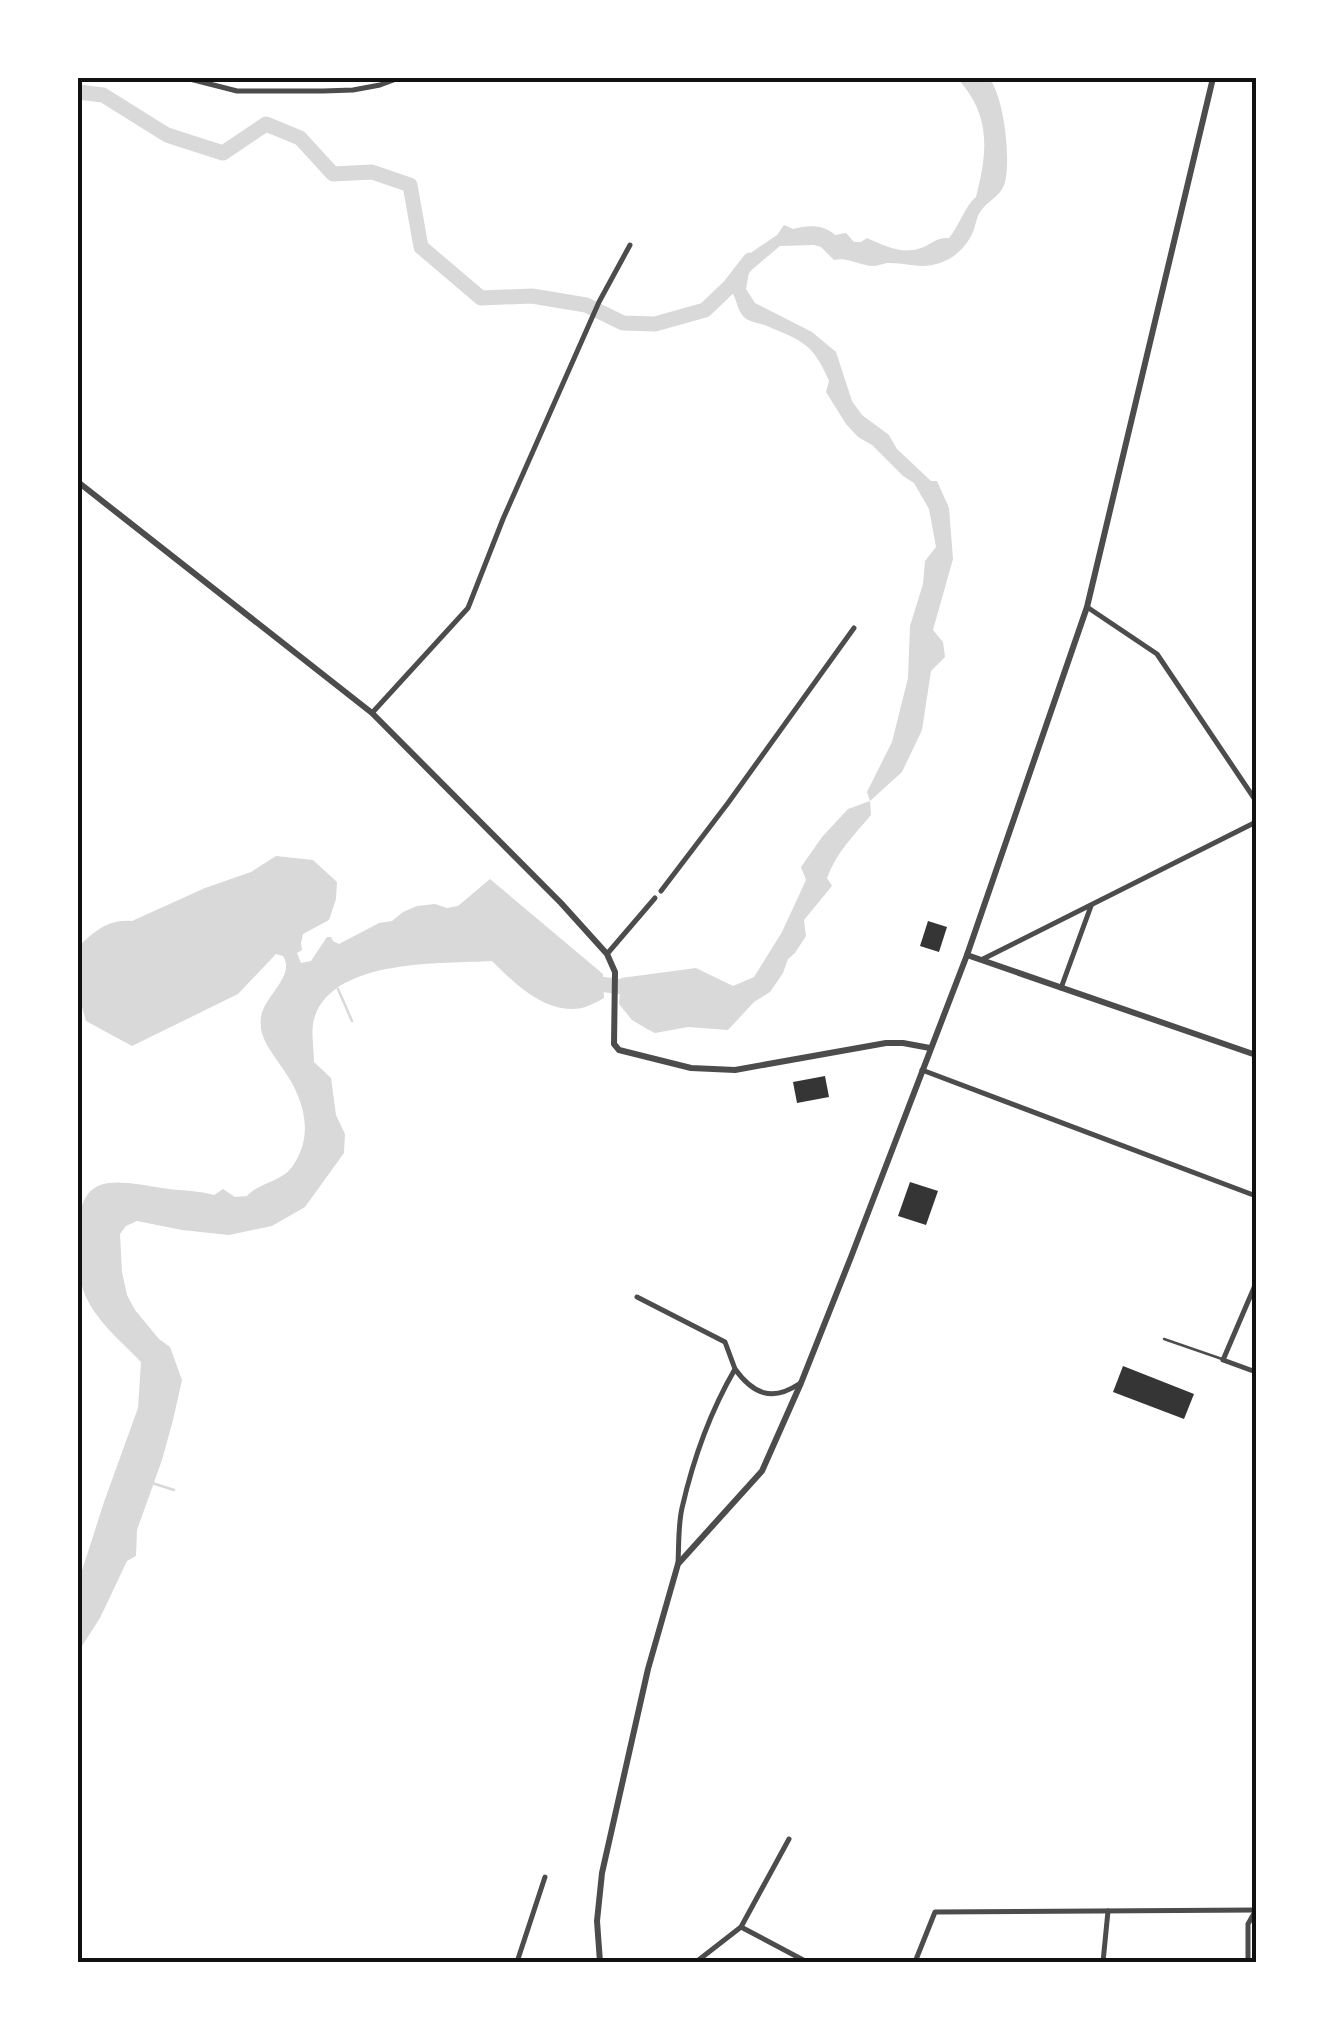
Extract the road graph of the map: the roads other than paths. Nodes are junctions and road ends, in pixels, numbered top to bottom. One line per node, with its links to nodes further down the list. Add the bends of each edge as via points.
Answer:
1 (186, 78): 2 (street, via 237,91 323,92)
2 (399, 78)
3 (1214, 78): 6 (street)
4 (630, 245): 8 (street, via 502,519 468,608)
5 (78, 482): 8 (street)
6 (1086, 607): 9 (street, via 1157,654); 15 (street)
7 (854, 628): 11 (street)
8 (372, 712): 14 (street)
9 (1256, 800)
10 (1256, 822): 13 (street)
11 (661, 890)
12 (655, 898): 14 (street)
13 (1091, 905): 16 (street); 17 (street)
14 (607, 954): 18 (street, via 619,1050 713,1071 886,1043)
15 (967, 954): 16 (street); 18 (street)
16 (981, 960): 17 (street)
17 (1062, 988): 19 (street)
18 (930, 1048): 20 (street)
19 (1256, 1055)
20 (921, 1070): 21 (street); 28 (street)
21 (1256, 1196)
22 (1256, 1284): 25 (street)
23 (637, 1297): 26 (street, via 725,1342)
24 (1164, 1339): 25 (lane)
25 (1223, 1360): 27 (street)
26 (734, 1370): 28 (street, via 758,1392 787,1392); 29 (street, via 717,1400 681,1512)
27 (1256, 1372)
28 (800, 1384): 29 (street, via 762,1471)
29 (678, 1564): 36 (street, via 602,1874)
30 (789, 1839): 34 (street)
31 (545, 1877): 35 (street)
32 (1256, 1910): 33 (street); 41 (street, via 1248,1924)
33 (1108, 1911): 39 (street, via 935,1912); 40 (street)
34 (741, 1927): 37 (street); 38 (street)
35 (517, 1962)
36 (600, 1962)
37 (696, 1962)
38 (808, 1962)
39 (916, 1962)
40 (1103, 1962)
41 (1248, 1962)

